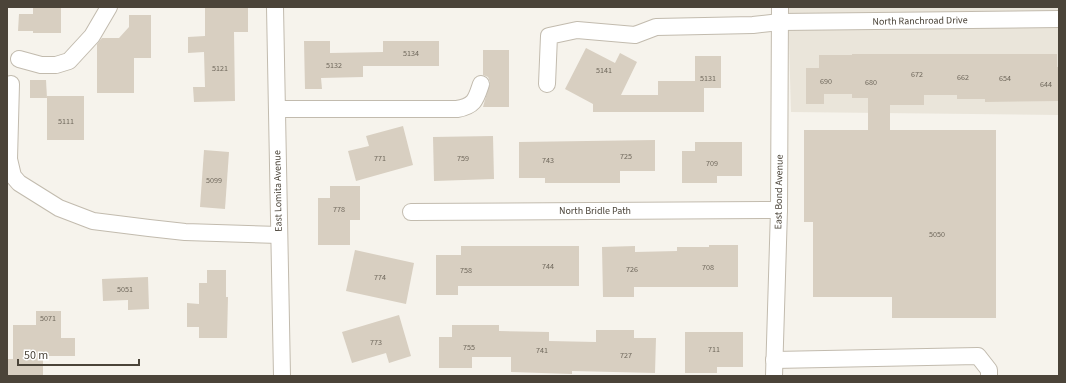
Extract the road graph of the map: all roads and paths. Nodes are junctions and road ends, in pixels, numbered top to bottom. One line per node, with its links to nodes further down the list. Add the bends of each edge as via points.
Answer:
1 (109, 7): 5 (street, via 92,36 69,61 56,65 41,65)
2 (275, 7): 9 (street, East Lomita Avenue)
3 (780, 15): 4 (street, North Ranchroad Drive); 8 (street, North Ranchroad Drive, via 753,25 656,27 635,35 577,30 549,36); 10 (street, East Bond Avenue)
4 (1059, 19)
5 (19, 58)
6 (11, 84): 12 (street, via 9,159 13,176 19,183 59,208 93,220 150,228 185,232)
7 (481, 84): 9 (street, via 472,103 457,109)
8 (547, 84)
9 (277, 109): 12 (street, East Lomita Avenue)
10 (779, 210): 11 (street, North Bridle Path); 13 (street, East Bond Avenue)
11 (411, 212)
12 (279, 235): 14 (street, East Lomita Avenue)
13 (774, 360): 15 (street, East Bond Avenue); 16 (street, via 978,356 989,370)
14 (282, 376)
15 (774, 376)
16 (989, 376)

